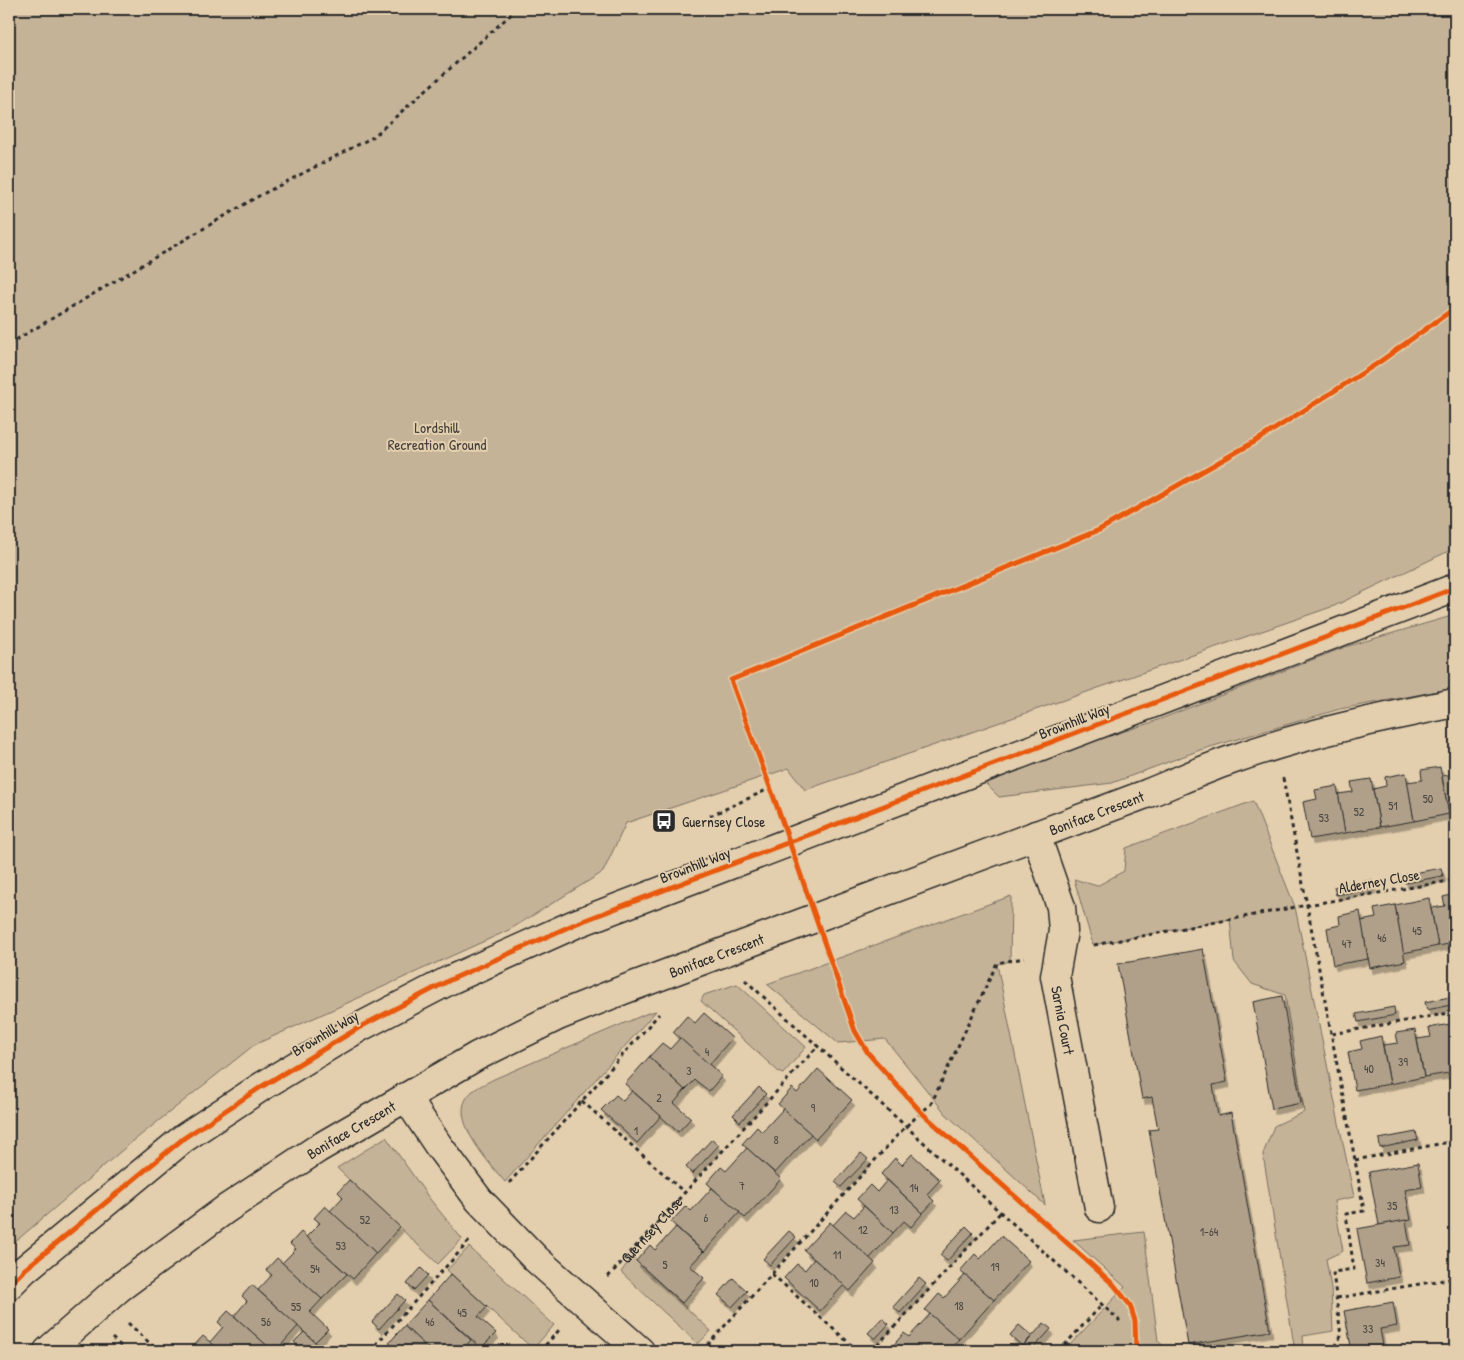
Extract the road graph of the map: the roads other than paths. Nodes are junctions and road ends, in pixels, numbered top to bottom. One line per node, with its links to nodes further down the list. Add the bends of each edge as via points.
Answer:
1 (1455, 588): 6 (street, Brownhill Way, via 575,924 450,980 360,1026 184,1138)
2 (1455, 703): 3 (street, Boniface Crescent, via 1377,718 1231,760)
3 (1036, 835): 4 (street, Boniface Crescent, via 558,1016 477,1056); 5 (street, Sarnia Court, via 1060,907 1063,931 1055,976)
4 (406, 1097): 7 (street, Boniface Crescent, via 317,1149 226,1209 119,1288); 8 (street, via 479,1200 536,1259)
5 (1098, 1208)
6 (9, 1285)
7 (48, 1351)
8 (640, 1351)

